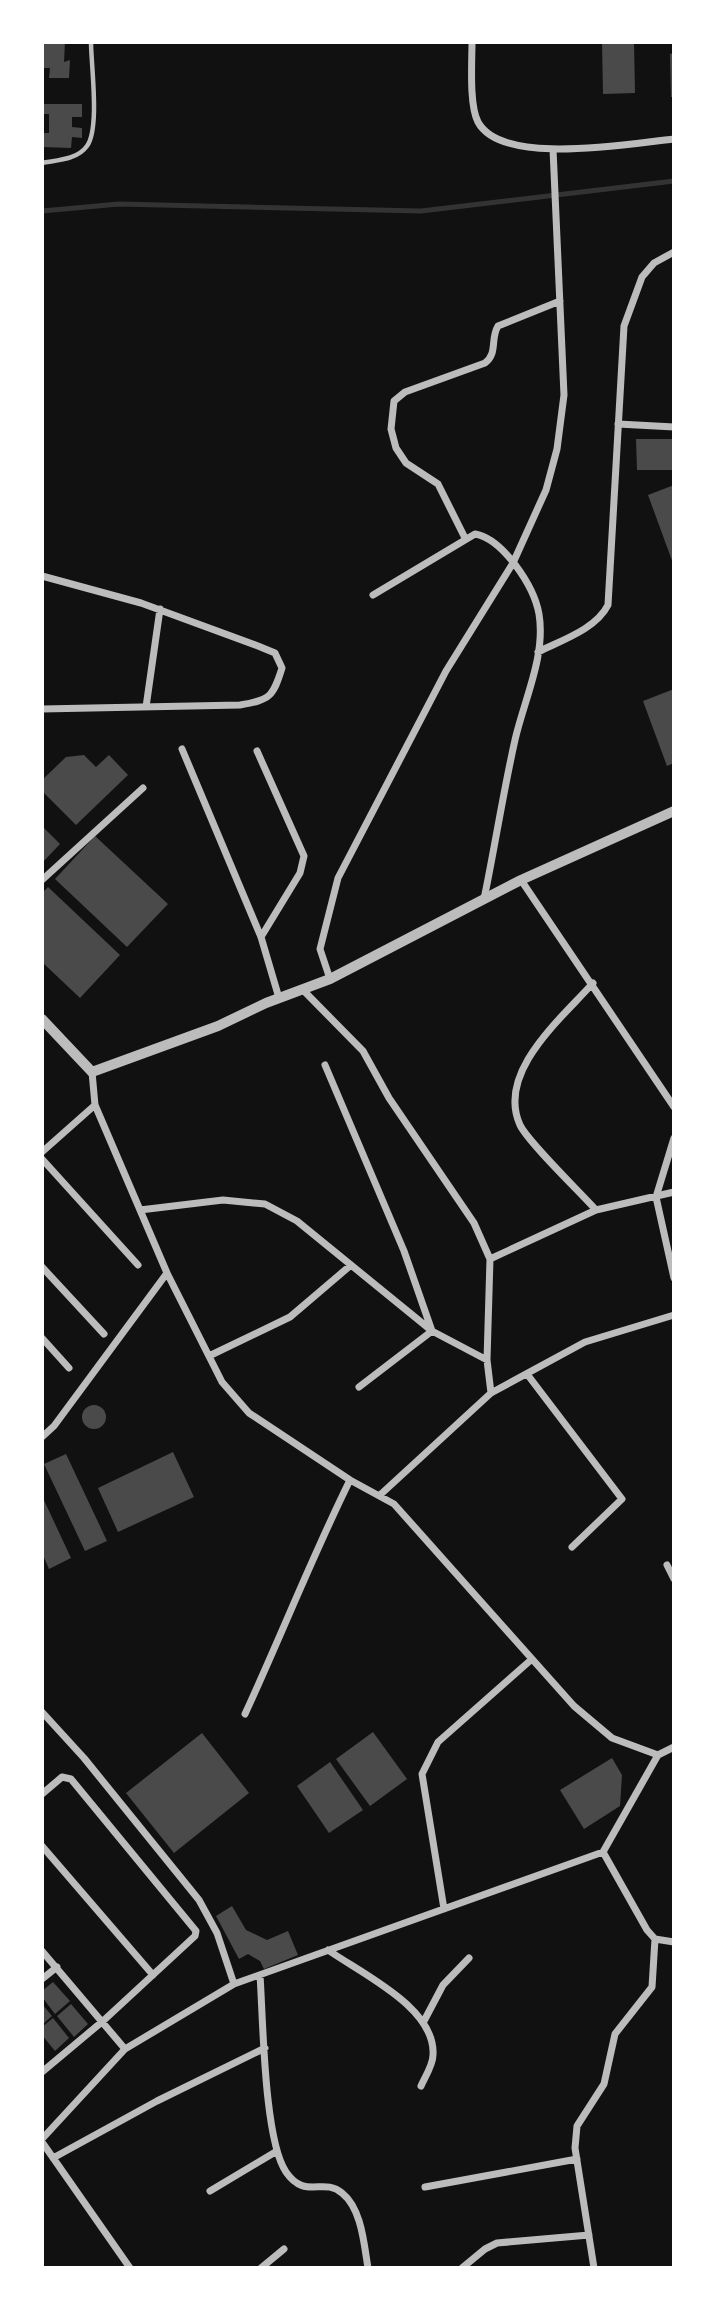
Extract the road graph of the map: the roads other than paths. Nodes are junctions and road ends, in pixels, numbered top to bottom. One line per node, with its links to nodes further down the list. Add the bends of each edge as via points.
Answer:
1 (91, 42): 5 (lane, via 93,124 88,146 71,158)
2 (472, 42): 4 (street, via 477,121 488,134 520,148)
3 (674, 139): 4 (street)
4 (553, 149): 7 (street)
5 (42, 163)
6 (674, 252): 8 (street, via 654,262 642,277 624,326)
7 (560, 301): 10 (street, via 498,327 493,355 485,363 405,392 394,401 391,429 396,448 406,463 439,484); 11 (street, via 564,394 557,449 546,490)
8 (618, 424): 9 (street); 15 (street, via 608,605 594,623)
9 (674, 426)
10 (465, 538): 11 (street, via 484,536); 13 (street)
11 (513, 563): 15 (street, via 529,585 539,615); 26 (street, via 446,671 338,878 320,949)
12 (42, 576): 14 (street)
13 (373, 595)
14 (159, 609): 16 (street); 16 (street, via 275,653 282,668 275,691 264,701)
15 (538, 652): 24 (street, via 515,739)
16 (146, 707): 17 (street)
17 (42, 709)
18 (182, 750): 25 (street)
19 (257, 751): 25 (street, via 304,856 300,873)
20 (143, 788): 22 (street)
21 (674, 810): 23 (street)
22 (42, 880)
23 (521, 880): 24 (street); 27 (street)
24 (484, 899): 26 (street)
25 (261, 937): 29 (street)
26 (330, 979): 28 (street)
27 (593, 983): 34 (street); 41 (street, via 523,1068 514,1100 520,1126)
28 (303, 990): 29 (street); 42 (street, via 363,1051 389,1098 474,1223)
29 (279, 998): 32 (street, via 218,1026)
30 (42, 1019): 32 (street)
31 (325, 1065): 49 (street, via 404,1251)
32 (92, 1072): 33 (street)
33 (95, 1105): 36 (street); 40 (street)
34 (674, 1107)
35 (674, 1138): 39 (street)
36 (42, 1152)
37 (42, 1159): 43 (street)
38 (674, 1192): 39 (street)
39 (656, 1197): 41 (street); 47 (street)
40 (140, 1210): 44 (street, via 223,1199 265,1204 297,1222); 46 (street)
41 (596, 1210): 42 (street)
42 (490, 1259): 53 (street)
43 (138, 1265)
44 (351, 1265): 49 (street); 52 (street, via 290,1317)
45 (42, 1267): 50 (street)
46 (167, 1273): 52 (street); 58 (street)
47 (674, 1278)
48 (674, 1315): 55 (street, via 585,1342)
49 (432, 1331): 53 (street); 56 (street)
50 (104, 1334)
51 (42, 1338): 54 (street)
52 (209, 1356): 59 (street, via 222,1382 249,1413)
53 (487, 1360): 57 (street)
54 (69, 1368)
55 (527, 1374): 57 (street); 61 (street, via 622,1499)
56 (359, 1387)
57 (491, 1393): 60 (street)
58 (42, 1437)
59 (350, 1480): 60 (street); 66 (street, via 312,1556 285,1629)
60 (380, 1496): 64 (street, via 394,1504)
61 (572, 1547)
62 (667, 1565): 63 (street)
63 (674, 1579)
64 (532, 1659): 68 (street, via 574,1706 611,1738); 72 (street, via 438,1742 422,1774)
65 (42, 1712): 82 (street, via 199,1900 217,1933)
66 (245, 1714)
67 (674, 1747): 68 (street)
68 (659, 1755): 71 (street)
69 (42, 1794): 79 (street, via 62,1777 71,1779 194,1927 195,1936)
70 (42, 1846): 79 (street)
71 (603, 1852): 72 (street); 73 (street)
72 (444, 1909): 75 (street)
73 (656, 1939): 74 (street); 92 (street, via 652,1987 615,2034 604,2084 577,2126)
74 (674, 1942)
75 (328, 1950): 80 (street); 84 (street)
76 (42, 1951): 78 (street)
77 (470, 1958): 84 (street, via 443,1985)
78 (57, 1966): 81 (street); 83 (street)
79 (153, 1975): 83 (street)
80 (260, 1975): 82 (street); 85 (street)
81 (42, 1979)
82 (234, 1984): 86 (street)
83 (103, 2021): 86 (street); 87 (street)
84 (424, 2021): 88 (street, via 434,2057)
85 (265, 2048): 90 (street); 91 (street)
86 (125, 2049): 89 (street)
87 (42, 2072)
88 (421, 2086)
89 (42, 2140): 91 (street)
90 (277, 2151): 94 (street); 100 (street, via 284,2170 297,2185 330,2188 342,2192 350,2202 360,2224)
91 (53, 2158): 98 (street)
92 (577, 2159): 93 (street); 95 (street)
93 (425, 2187)
94 (210, 2191)
95 (589, 2235): 97 (street, via 497,2243); 102 (street)
96 (284, 2249): 99 (street)
97 (471, 2265): 101 (street)
98 (130, 2268)
99 (261, 2268)
100 (368, 2268)
101 (462, 2268)
102 (594, 2268)

